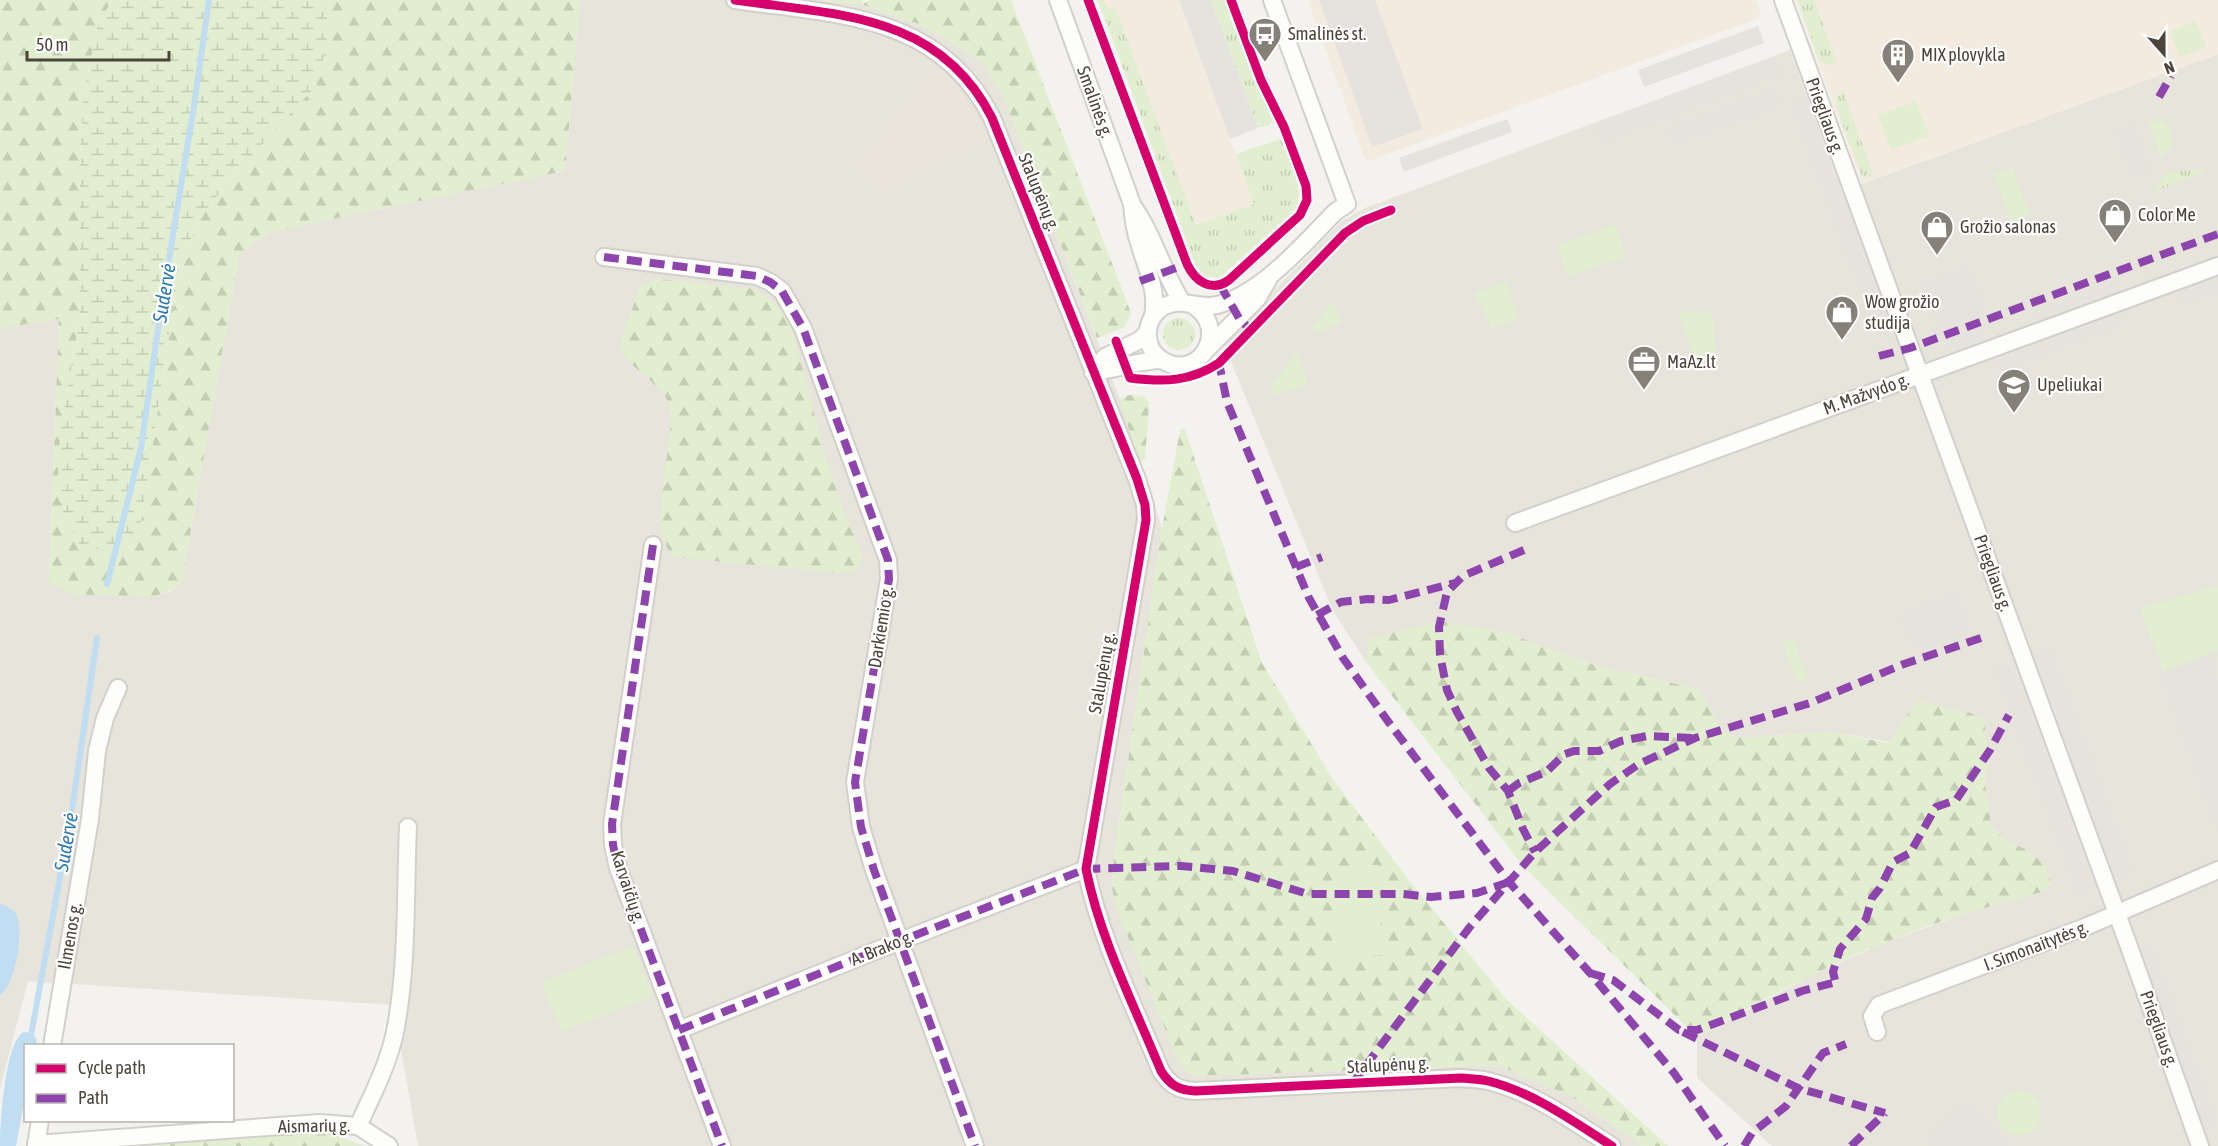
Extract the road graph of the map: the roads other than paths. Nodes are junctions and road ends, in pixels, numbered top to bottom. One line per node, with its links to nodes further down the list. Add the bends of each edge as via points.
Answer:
1 (735, 0): 14 (street, Stalupėnų g., via 863,20 899,30 946,58 966,77 992,118)
2 (1058, 0): 5 (street, Smalinės g.)
3 (1272, 0): 8 (street, via 1347,204)
4 (1783, 0): 15 (street, Priegliaus g.)
5 (1132, 204): 9 (street, Smalinės g., via 1144,221 1173,288); 10 (street, Smalinės g., via 1134,226 1154,291)
6 (604, 257): 23 (street, Darkiemio g., via 757,276 782,291 803,328 888,560 889,579 855,782 861,827)
7 (2218, 266): 15 (street, M. Mažvydo g.)
8 (1270, 277): 9 (street, via 1216,305); 12 (street, via 1257,299)
9 (1186, 303): 10 (street, via 1165,305); 12 (street, via 1204,314 1209,323 1210,342)
10 (1153, 316): 11 (street)
11 (1148, 333): 13 (street, via 1151,349); 14 (street, via 1105,357)
12 (1206, 350): 13 (street, via 1191,363)
13 (1162, 360): 14 (street)
14 (1093, 372): 20 (street, Stalupėnų g., via 1137,479 1146,520)
15 (1920, 375): 16 (street, M. Mažvydo g.); 22 (street, Priegliaus g.)
16 (1515, 523)
17 (653, 545): 24 (street, Karvaičių g., via 612,824 613,845 618,868)
18 (118, 688): 26 (street, Ilmenos g., via 97,751 90,819)
19 (408, 827): 28 (street, Aismarių g., via 403,968 394,1033 387,1060)
20 (1086, 869): 23 (street, A. Brako g.); 33 (street, Stalupėnų g., via 1093,901 1161,1071 1169,1083 1182,1090 1486,1080 1512,1088 1564,1115)
21 (2218, 870): 22 (street, I. Simonaitytės g.)
22 (2116, 914): 25 (street, I. Simonaitytės g., via 1879,1005 1872,1016); 34 (street, Priegliaus g.)
23 (900, 941): 24 (street, A. Brako g.); 32 (street, Darkiemio g.)
24 (680, 1030): 31 (street, Karvaičių g.)
25 (1877, 1032)
26 (52, 1044)
27 (40, 1122): 29 (street)
28 (358, 1126): 29 (street, Aismarių g., via 320,1123); 30 (street)
29 (36, 1145)
30 (389, 1146)
31 (722, 1146)
32 (975, 1146)
33 (1612, 1146)
34 (2200, 1146)

